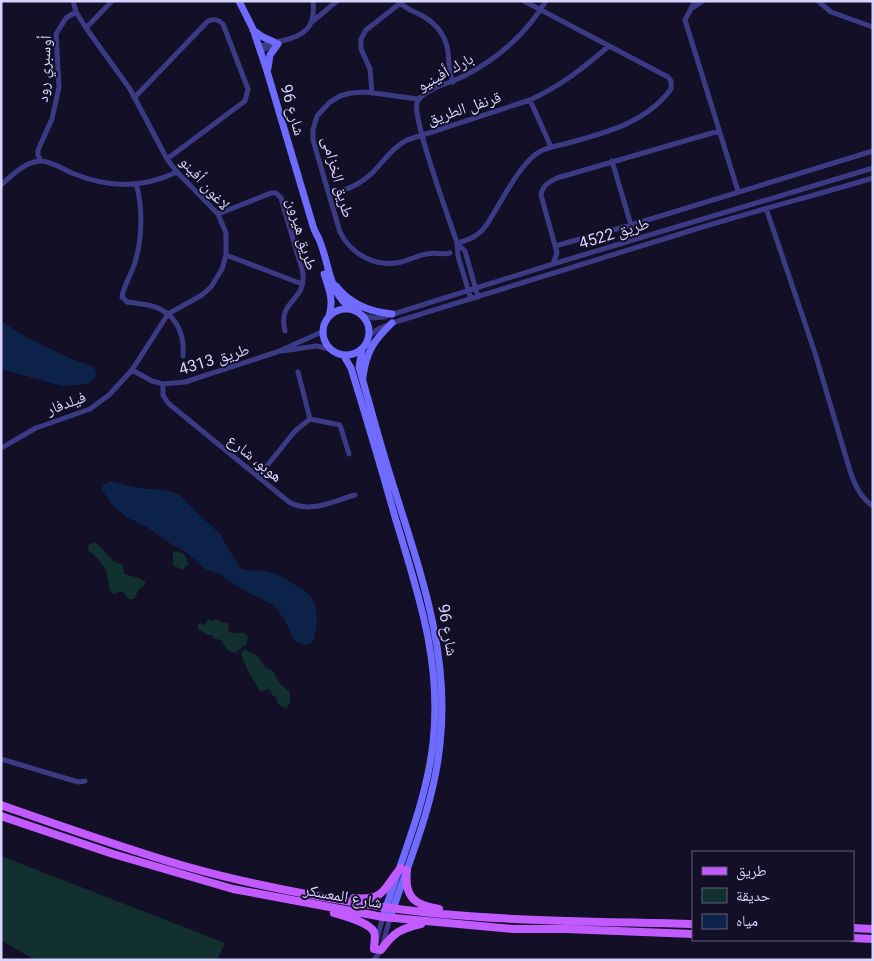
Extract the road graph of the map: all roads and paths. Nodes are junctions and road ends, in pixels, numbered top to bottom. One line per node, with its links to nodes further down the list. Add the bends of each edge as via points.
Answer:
1 (73, 1): 14 (street, لاغون أفينو)
2 (112, 1): 17 (street)
3 (239, 1): 18 (street, شارع 96)
4 (313, 1): 15 (street)
5 (337, 1): 15 (street)
6 (524, 1): 12 (street)
7 (546, 1): 12 (street, بارك أفينيو)
8 (695, 1): 13 (street)
9 (703, 1): 13 (street)
10 (818, 1): 16 (street, via 831,12)
11 (402, 2): 23 (street, via 408,10 428,20 441,32 447,45); 24 (street, via 366,30 360,39 370,69)
12 (540, 10): 20 (street); 23 (street, بارك أفينيو, via 495,58)
13 (689, 11): 28 (street, via 685,20)
14 (76, 12): 17 (street, لاغون أفينو); 33 (street, أوسبري رود, via 66,18 56,34 59,87 52,119 38,150)
15 (312, 22): 19 (street, via 304,32)
16 (873, 27)
17 (86, 28): 25 (street, لاغون أفينو)
18 (253, 29): 19 (street); 21 (street, شارع 96)
19 (278, 42): 21 (street, via 268,43); 22 (street, via 270,55)
20 (608, 46): 27 (street, قرنفل الطريق, via 565,82); 30 (street, via 668,77 671,89 650,112 614,129)
21 (260, 50): 22 (street, شارع 96)
22 (267, 71): 45 (street, شارع 96)
23 (452, 82): 26 (street, بارك أفينيو)
24 (372, 93): 26 (street, طريق الخزامى); 41 (street, طريق الخزامى, via 340,96 325,106 315,120 313,140)
25 (134, 98): 32 (street, لاغون أفينو); 32 (street, via 208,21 213,19 223,24 248,89 247,96)
26 (418, 99): 29 (street, بارك أفينيو, via 416,112)
27 (530, 100): 29 (street, قرنفل الطريق); 30 (street)
28 (719, 131): 34 (street); 40 (street)
29 (422, 134): 41 (street, قرنفل الطريق, via 395,148 372,174 352,188); 46 (street, بارك أفينيو)
30 (551, 147): 46 (street, via 527,162 481,232)
31 (873, 151): 40 (street)
32 (167, 159): 36 (street, لاغون أفينو)
33 (41, 161): 38 (street, via 92,181); 39 (street, via 21,168)
34 (612, 161): 44 (street, طريق 4522); 47 (street, via 557,178 541,191)
35 (873, 168): 53 (street, طريق 4522)
36 (177, 172): 38 (street); 43 (street, لاغون أفينو)
37 (873, 178): 42 (street, طريق 4522)
38 (136, 184): 62 (street, via 140,217 137,258 122,297 128,302 150,305)
39 (1, 185)
40 (738, 191): 44 (street)
41 (329, 195): 48 (street, طريق الخزامى, via 342,237 365,258 394,263 426,254)
42 (766, 208): 59 (street, طريق 4522); 84 (street, via 815,353 848,466 858,491)
43 (218, 214): 51 (street, لاغون أفينو, via 226,233); 56 (street, طريق هيرون, via 271,193 278,195 303,276)
44 (631, 225): 47 (street)
45 (314, 230): 55 (street, شارع 96); 65 (street, شارع 96, via 332,298)
46 (457, 243): 50 (street, بارك أفينيو); 52 (street, بارك أفينيو)
47 (556, 246): 49 (street)
48 (450, 253)
49 (557, 253): 53 (street); 54 (street)
50 (465, 254): 52 (street); 57 (street, بارك أفينيو)
51 (226, 255): 56 (street, طريق هيرون); 62 (street, لاغون أفينو, via 211,287)
52 (458, 256): 58 (street, بارك أفينيو)
53 (566, 260): 54 (street, طريق 4522)
54 (553, 264): 57 (street, طريق 4522)
55 (332, 280): 61 (street, شارع 96, via 340,299); 63 (street, via 353,302 376,312)
56 (302, 284): 67 (street, طريق هيرون, via 296,298 285,310 283,323)
57 (474, 289): 58 (street, طريق 4522); 59 (street, بارك أفينيو)
58 (468, 291): 60 (street, بارك أفينيو); 63 (street, طريق 4522)
59 (478, 297): 60 (street, طريق 4522)
60 (471, 300): 66 (street, طريق 4522)
61 (352, 309): 64 (street); 65 (street, via 341,310)
62 (168, 314): 73 (street, via 182,336); 75 (street, لاغون أفينو)
63 (392, 314): 64 (street, طريق 4522, via 373,318)
64 (362, 315): 69 (street)
65 (329, 317): 68 (street)
66 (392, 323): 69 (street, طريق 4522); 77 (street, via 370,350)
67 (286, 331)
68 (324, 331): 70 (street, via 324,339); 72 (street, طريق 4313)
69 (369, 336): 71 (street)
70 (330, 349): 72 (street, طريق 4313, via 316,346); 74 (street)
71 (362, 349): 74 (street); 77 (street, شارع 96, via 359,367)
72 (277, 352): 78 (street, طريق 4313, via 194,380)
73 (183, 356)
74 (344, 356): 89 (street, شارع 96, via 351,368 423,610 433,664 434,717 430,761)
75 (132, 370): 78 (street, طريق 4313); 80 (street, فيلدفار, via 98,404 36,428)
76 (298, 372): 79 (street)
77 (362, 380): 89 (street, شارع 96, via 427,594 440,661 442,719 432,794)
78 (162, 384): 82 (street, هوبو، شارع, via 168,404)
79 (310, 419): 81 (street, via 340,426); 82 (street, via 295,431)
80 (1, 448)
81 (349, 454)
82 (258, 477): 83 (street, هوبو، شارع, via 299,507 314,507)
83 (355, 495)
84 (873, 506)
85 (1, 759): 86 (street, via 78,782)
86 (85, 781)
87 (1, 806): 90 (main road, شارع المعسكر, via 181,865)
88 (1, 816): 91 (main road, شارع المعسكر, via 174,873)
89 (404, 869): 90 (main road, via 394,875 387,888 378,895); 92 (street, شارع 96); 93 (main road, via 406,886 415,901)
90 (328, 898): 92 (main road, شارع المعسكر)
91 (308, 904): 94 (main road, شارع المعسكر); 102 (main road, via 364,924 374,932)
92 (390, 908): 93 (main road, شارع المعسكر); 94 (street, شارع 96)
93 (465, 916): 96 (main road, شارع المعسكر)
94 (387, 918): 95 (main road, شارع المعسكر); 102 (street)
95 (428, 922): 99 (main road, شارع المعسكر, via 513,929); 102 (main road, via 399,930)
96 (692, 924)
97 (854, 928): 98 (main road)
98 (873, 929)
99 (692, 934)
100 (854, 938): 101 (main road)
101 (873, 939)
102 (378, 950): 103 (street)
103 (373, 960)

